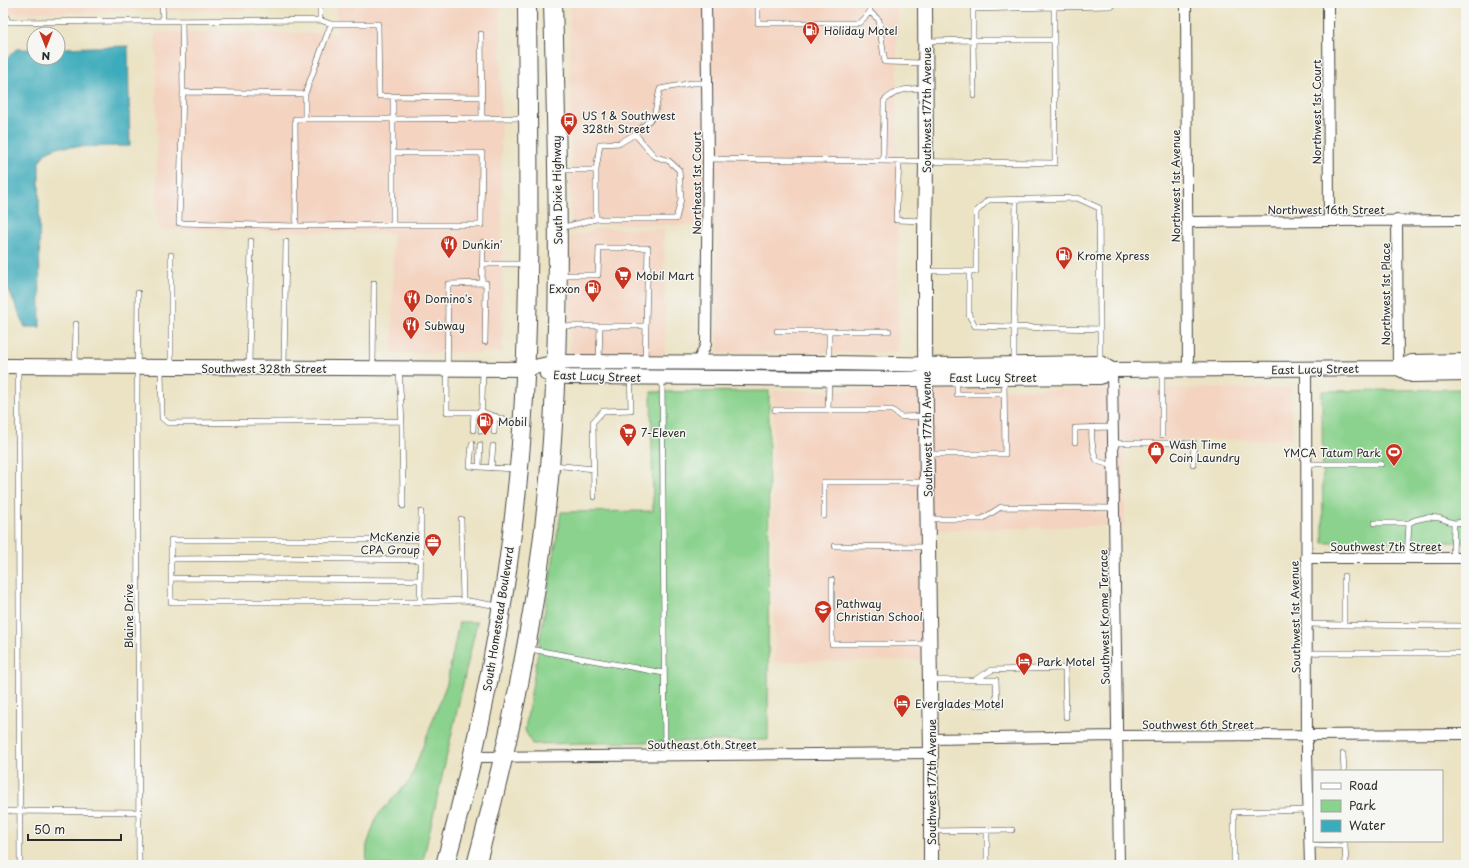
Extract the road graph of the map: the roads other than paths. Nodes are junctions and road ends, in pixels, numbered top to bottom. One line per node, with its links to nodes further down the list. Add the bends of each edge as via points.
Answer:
1 (162, 3): 16 (lane)
2 (320, 3): 15 (lane)
3 (527, 3): 33 (highway)
4 (553, 3): 42 (highway, South Dixie Highway)
5 (706, 3): 25 (street, Northeast 1st Court)
6 (758, 3): 14 (lane, via 758,23 859,22)
7 (869, 3): 14 (lane)
8 (925, 3): 23 (street, Southwest 177th Avenue)
9 (1186, 3): 50 (street, Northwest 1st Avenue)
10 (1328, 3): 49 (street, Northwest 1st Court)
11 (1112, 6): 12 (lane)
12 (1054, 7): 21 (lane, via 973,9); 22 (lane)
13 (3, 8): 18 (lane)
14 (870, 12): 24 (lane, via 879,20 885,62)
15 (320, 20): 17 (lane); 19 (lane)
16 (162, 21): 17 (lane); 18 (lane)
17 (182, 21): 27 (lane)
18 (6, 22)
19 (331, 24): 28 (lane); 29 (lane, via 378,24 379,96)
20 (481, 34): 31 (lane)
21 (973, 40): 22 (lane); 23 (lane); 30 (lane)
22 (1054, 40): 41 (lane, via 1055,163)
23 (926, 41): 24 (street, Southwest 177th Avenue)
24 (926, 63): 26 (street, Southwest 177th Avenue)
25 (707, 83): 36 (lane, via 660,89 654,116); 38 (street, Northeast 1st Court)
26 (926, 88): 39 (lane, via 902,89 892,93 884,101); 41 (street, Southwest 177th Avenue)
27 (183, 92): 28 (lane); 51 (lane, via 179,223)
28 (305, 94): 34 (lane)
29 (393, 96): 31 (lane); 35 (lane)
30 (974, 96)
31 (482, 97): 32 (lane)
32 (482, 118): 33 (lane); 35 (lane)
33 (527, 118): 59 (highway)
34 (305, 119): 35 (lane); 51 (lane, via 295,119)
35 (393, 119): 37 (lane)
36 (634, 134): 43 (lane, via 620,143 600,144); 45 (lane, via 654,156 669,160 678,170 681,199 676,219)
37 (393, 153): 52 (lane); 52 (lane, via 482,153 481,225)
38 (708, 159): 39 (lane); 79 (street, Northeast 1st Court, via 706,344)
39 (883, 160): 40 (lane)
40 (899, 162): 41 (lane); 48 (lane, via 896,220)
41 (926, 162): 48 (street, Southwest 177th Avenue)
42 (558, 170): 43 (lane); 53 (highway, South Dixie Highway)
43 (596, 170): 45 (lane)
44 (1016, 199): 61 (lane, via 988,200 976,212 976,271); 70 (lane); 71 (lane, via 1077,198 1099,208)
45 (596, 219): 53 (lane)
46 (1397, 220): 47 (street, Northwest 16th Street); 49 (street, Northwest 16th Street); 97 (street, Northwest 1st Place)
47 (1466, 220)
48 (925, 221): 60 (street, Southwest 177th Avenue)
49 (1329, 221): 50 (street, Northwest 16th Street)
50 (1187, 222): 102 (street, Northwest 1st Avenue)
51 (296, 226): 52 (lane)
52 (393, 226)
53 (558, 229): 62 (highway, South Dixie Highway)
54 (251, 241): 91 (lane)
55 (286, 242): 92 (lane)
56 (483, 242): 58 (lane)
57 (171, 255): 89 (lane)
58 (483, 264): 59 (lane); 64 (lane)
59 (529, 264): 98 (highway)
60 (925, 271): 61 (lane); 103 (street, Southwest 177th Avenue)
61 (969, 271): 70 (lane, via 970,315 975,326)
62 (558, 275): 67 (highway, South Dixie Highway); 69 (lane, via 598,275 599,248 648,248)
63 (374, 283): 93 (lane)
64 (482, 283): 75 (lane, via 486,283); 95 (lane, via 448,284)
65 (138, 292): 88 (lane, Blaine Drive)
66 (76, 324): 87 (lane)
67 (558, 326): 68 (lane); 99 (highway, South Dixie Highway)
68 (600, 326): 69 (lane); 76 (lane)
69 (646, 326): 78 (lane)
70 (1014, 327): 71 (lane); 84 (lane)
71 (1100, 329): 90 (lane)
72 (777, 331): 73 (lane)
73 (829, 331): 74 (lane); 83 (lane)
74 (889, 331)
75 (485, 342)
76 (599, 362): 77 (street, East Lucy Street); 99 (street, East Lucy Street)
77 (630, 362): 78 (street, East Lucy Street); 105 (lane)
78 (645, 362): 79 (street, East Lucy Street)
79 (698, 362): 80 (street, East Lucy Street)
80 (713, 362): 82 (street, East Lucy Street); 107 (street)
81 (1466, 362): 97 (street, East Lucy Street, via 1412,362)
82 (761, 363): 83 (street, East Lucy Street); 108 (street)
83 (829, 363): 103 (street, East Lucy Street); 109 (lane)
84 (1014, 365): 90 (street, East Lucy Street); 103 (street, East Lucy Street)
85 (3, 366): 86 (street, Southwest 328th Street)
86 (18, 366): 87 (street, Southwest 328th Street); 193 (lane)
87 (75, 367): 88 (street, Southwest 328th Street)
88 (137, 367): 89 (street, Southwest 328th Street); 194 (lane, Blaine Drive)
89 (166, 367): 91 (street, Southwest 328th Street); 119 (lane, via 162,418 168,423)
90 (1106, 367): 101 (street, East Lucy Street); 111 (street, East Lucy Street, via 1100,377); 122 (street, Southwest Krome Terrace)
91 (249, 368): 92 (street, Southwest 328th Street)
92 (284, 368): 93 (street, Southwest 328th Street)
93 (373, 368): 94 (street, Southwest 328th Street)
94 (399, 368): 95 (street, Southwest 328th Street); 119 (lane)
95 (447, 368): 96 (street, Southwest 328th Street); 115 (lane, via 447,412)
96 (483, 368): 98 (street, Southwest 328th Street); 116 (lane)
97 (1398, 368): 100 (street, East Lucy Street); 104 (street, East Lucy Street, via 1412,375)
98 (526, 369): 99 (street, East Lucy Street); 120 (highway, South Homestead Boulevard)
99 (555, 369): 105 (street, East Lucy Street); 136 (highway)
100 (1306, 369): 102 (street, East Lucy Street); 134 (street, Southwest 1st Avenue)
101 (1162, 370): 102 (street, East Lucy Street); 126 (lane)
102 (1188, 370)
103 (926, 371): 109 (street, East Lucy Street); 110 (street, East Lucy Street); 118 (street, Southwest 177th Avenue)
104 (1466, 374)
105 (630, 377): 106 (street, East Lucy Street); 141 (lane, via 631,410 604,411 593,422)
106 (662, 377): 107 (street, East Lucy Street); 177 (lane)
107 (714, 377): 108 (street, East Lucy Street)
108 (761, 378): 109 (street, East Lucy Street)
109 (829, 378): 114 (lane)
110 (957, 378): 111 (street, East Lucy Street); 112 (lane, via 957,394)
111 (1004, 378): 112 (lane)
112 (1004, 394): 132 (lane, via 1005,454)
113 (775, 410): 114 (lane)
114 (828, 410): 118 (lane, via 892,410 901,417)
115 (474, 412): 116 (lane); 123 (lane)
116 (482, 412): 117 (lane); 124 (lane)
117 (495, 416): 120 (lane); 125 (lane)
118 (927, 416): 132 (street, Southwest 177th Avenue)
119 (402, 421): 144 (lane)
120 (522, 423): 140 (highway, South Homestead Boulevard)
121 (1092, 427): 122 (lane); 127 (lane, via 1075,428); 137 (lane, via 1091,441 1097,461)
122 (1112, 427): 129 (street, Southwest Krome Terrace)
123 (473, 430)
124 (481, 431)
125 (494, 432)
126 (1162, 435)
127 (1075, 442)
128 (472, 444): 138 (lane, via 470,466)
129 (1112, 444): 133 (lane, via 1194,443); 137 (street, Southwest Krome Terrace)
130 (480, 445): 138 (lane)
131 (493, 446): 139 (lane)
132 (927, 454): 142 (street, Southwest 177th Avenue)
133 (1193, 464)
134 (1306, 464): 135 (lane); 157 (street, Southwest 1st Avenue)
135 (1381, 464)
136 (550, 465): 141 (lane); 174 (highway, via 539,565)
137 (1113, 466): 145 (street, Southwest Krome Terrace)
138 (479, 467): 139 (lane)
139 (492, 468): 140 (lane)
140 (518, 469): 169 (highway, South Homestead Boulevard)
141 (594, 469): 143 (lane)
142 (928, 482): 147 (lane, via 824,482); 149 (street, Southwest 177th Avenue)
143 (594, 497)
144 (403, 506)
145 (1114, 508): 149 (lane, via 1001,507 982,519); 184 (street, Southwest Krome Terrace)
146 (421, 512): 154 (lane)
147 (824, 516)
148 (461, 518): 167 (lane)
149 (928, 519): 156 (street, Southwest 177th Avenue)
150 (1466, 522): 153 (lane)
151 (1375, 523): 152 (lane)
152 (1409, 523): 153 (lane, via 1428,517); 158 (lane)
153 (1454, 523): 159 (lane)
154 (420, 540): 161 (lane, via 171,540); 162 (lane)
155 (835, 546): 156 (lane)
156 (928, 547): 173 (street, Southwest 177th Avenue)
157 (1306, 558): 158 (street, Southwest 7th Street); 170 (street, Southwest 1st Avenue)
158 (1407, 558): 159 (street, Southwest 7th Street)
159 (1453, 558): 160 (street, Southwest 7th Street)
160 (1466, 558)
161 (171, 559): 162 (lane); 164 (lane)
162 (420, 560): 165 (lane)
163 (1344, 576): 171 (lane)
164 (171, 578): 165 (lane); 168 (lane, via 171,602)
165 (420, 580): 168 (lane)
166 (832, 580): 173 (lane, via 832,644)
167 (463, 600): 168 (lane); 169 (lane)
168 (420, 602)
169 (501, 606): 189 (highway, South Homestead Boulevard)
170 (1307, 624): 171 (lane); 175 (street, Southwest 1st Avenue)
171 (1344, 625): 172 (lane)
172 (1466, 626)
173 (929, 644): 178 (street, Southwest 177th Avenue)
174 (526, 648): 177 (lane); 187 (highway)
175 (1308, 653): 176 (lane); 183 (street, Southwest 1st Avenue)
176 (1466, 653)
177 (664, 673): 188 (lane)
178 (930, 680): 179 (lane); 180 (street, Southwest 177th Avenue)
179 (975, 680): 180 (lane, via 996,680 997,705); 181 (lane, via 992,670 1065,668)
180 (930, 705): 185 (street, Southwest 177th Avenue)
181 (1066, 717)
182 (1466, 734): 183 (street, Southwest 6th Street)
183 (1307, 735): 184 (street, Southwest 6th Street); 191 (street, Southwest 1st Avenue)
184 (1117, 736): 185 (street, Southwest 6th Street); 207 (street, Southwest Krome Terrace)
185 (931, 746): 188 (street, Southeast 6th Street); 197 (street, Southwest 177th Avenue)
186 (1343, 754): 190 (lane)
187 (504, 756): 188 (street, Southeast 6th Street); 189 (street, Southeast 6th Street); 204 (highway)
188 (665, 756)
189 (472, 757): 203 (highway, South Homestead Boulevard)
190 (1344, 770)
191 (1309, 810): 199 (street, Southwest 1st Avenue); 200 (lane, via 1234,812)
192 (3, 811): 193 (lane)
193 (20, 811): 194 (lane); 201 (lane)
194 (139, 812): 202 (lane, Blaine Drive)
195 (987, 830): 196 (lane); 197 (lane); 206 (lane)
196 (1012, 830)
197 (931, 831): 205 (street, Southwest 177th Avenue)
198 (1345, 844): 199 (lane); 209 (lane)
199 (1310, 845): 208 (street, Southwest 1st Avenue)
200 (1234, 862)
201 (20, 865)
202 (139, 865)
203 (444, 865)
204 (476, 865)
205 (931, 865)
206 (987, 865)
207 (1118, 865)
208 (1310, 865)
209 (1346, 865)

